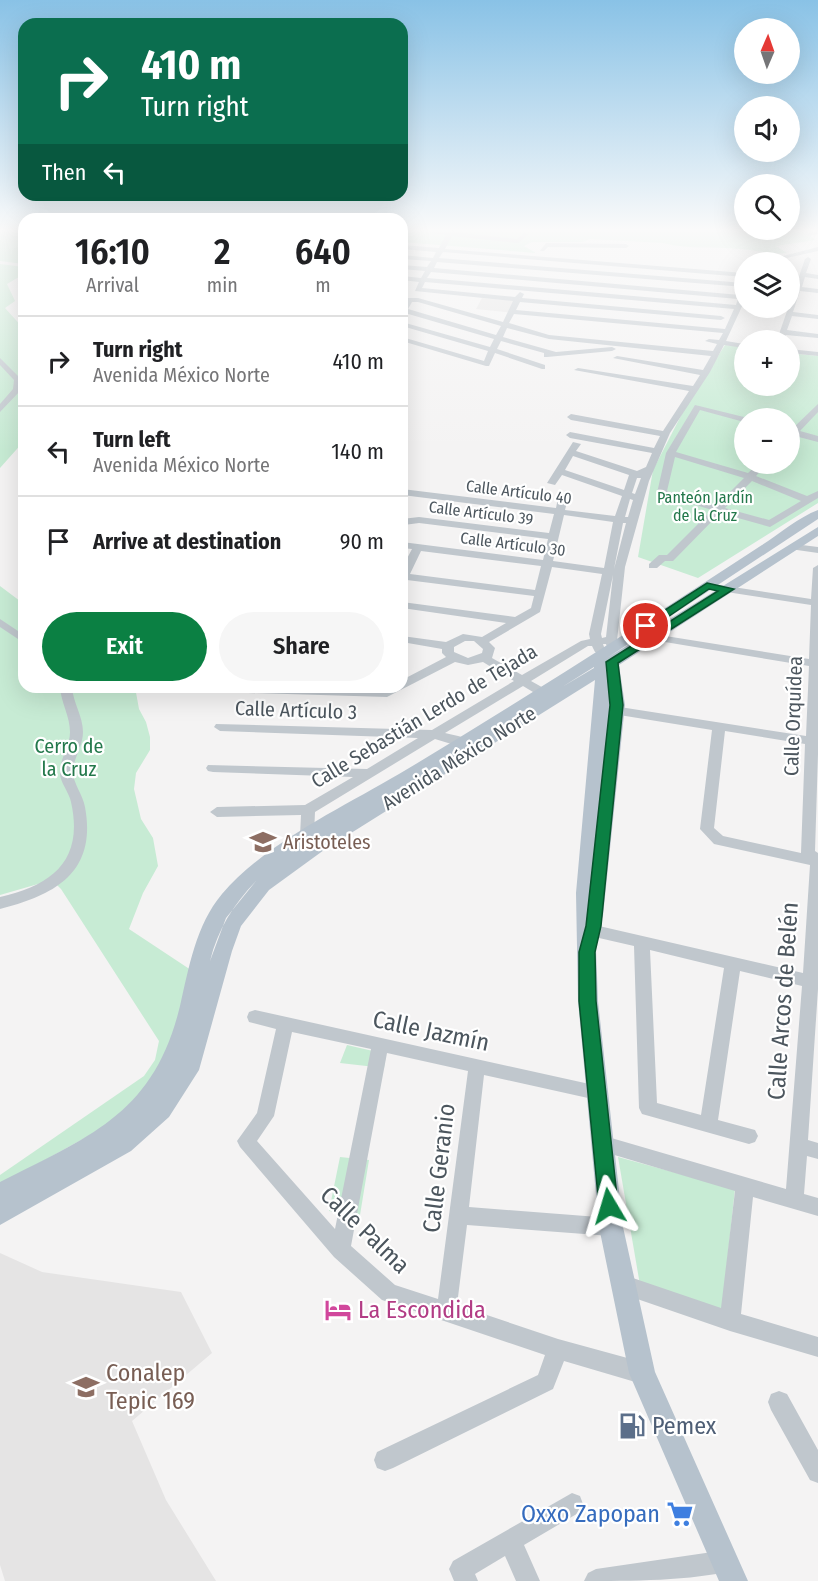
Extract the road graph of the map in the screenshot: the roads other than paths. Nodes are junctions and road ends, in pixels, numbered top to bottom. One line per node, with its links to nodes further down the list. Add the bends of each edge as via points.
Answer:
1 (428, 303): 16 (street)
2 (516, 303): 11 (street)
3 (549, 303): 10 (street)
4 (624, 303): 10 (street)
5 (679, 303): 7 (street)
6 (730, 303): 7 (street)
7 (727, 307): 8 (street); 15 (street)
8 (734, 308)
9 (408, 309): 23 (street)
10 (622, 309): 15 (street); 20 (street)
11 (511, 312): 16 (street); 20 (street)
12 (734, 314): 19 (street)
13 (800, 315): 14 (street)
14 (818, 317)
15 (721, 318): 18 (street)
16 (504, 324): 20 (street, via 549,337); 23 (street)
17 (408, 326): 28 (street)
18 (715, 330): 19 (street); 20 (street); 26 (street, via 709,341)
19 (725, 331): 26 (street)
20 (615, 332): 25 (street)
21 (800, 336): 22 (street)
22 (818, 336)
23 (498, 337): 28 (street); 30 (street)
24 (408, 341): 28 (street, via 486,364)
25 (647, 346): 26 (street); 30 (street)
26 (716, 349): 27 (street); 39 (street)
27 (734, 349)
28 (493, 350): 32 (street)
29 (800, 352): 31 (street)
30 (555, 354): 32 (street)
31 (818, 354)
32 (515, 357): 37 (street)
33 (617, 358): 39 (street)
34 (800, 358): 36 (street)
35 (0, 360): 42 (street, via 18,380 16,389)
36 (818, 360)
37 (542, 367)
38 (578, 370): 40 (street)
39 (702, 372): 40 (street)
40 (691, 388): 46 (street)
41 (818, 407): 45 (street)
42 (0, 409)
43 (734, 416): 53 (street, via 698,407)
44 (571, 417): 46 (street)
45 (800, 424)
46 (666, 434): 51 (street)
47 (570, 435): 49 (street)
48 (800, 435): 50 (street)
49 (580, 437): 51 (street); 52 (street)
50 (818, 439)
51 (657, 451): 55 (street)
52 (571, 452): 54 (street); 55 (street)
53 (671, 453): 57 (street); 65 (street, via 662,493)
54 (560, 471): 58 (street); 60 (street)
55 (644, 473): 60 (street, via 633,476); 63 (street)
56 (753, 474): 57 (street)
57 (750, 477): 64 (street); 65 (street)
58 (552, 483)
59 (408, 493): 66 (street, Calle Artículo 40)
60 (627, 494): 63 (street); 68 (street)
61 (818, 494): 64 (street)
62 (563, 498): 66 (street)
63 (639, 498): 70 (street)
64 (808, 500): 65 (street, via 770,524)
65 (718, 509): 78 (street, via 669,559 663,557)
66 (560, 512): 68 (street, Calle Artículo 40); 72 (street)
67 (818, 514): 83 (main road, Avenida México Norte)
68 (619, 519): 70 (street, Calle Artículo 40); 81 (street)
69 (408, 521): 72 (street, Calle Artículo 39)
70 (633, 521): 81 (street)
71 (818, 531): 75 (main road, Avenida México Norte)
72 (554, 537): 77 (street)
73 (408, 546): 74 (street, Calle Artículo 30)
74 (418, 547): 77 (street, Calle Artículo 30); 79 (street)
75 (794, 547): 76 (street); 84 (main road, Avenida México Norte)
76 (818, 550)
77 (548, 564): 81 (street, Calle Artículo 30); 85 (street)
78 (653, 566)
79 (408, 567)
80 (818, 568): 86 (street, Calle Orquídea)
81 (614, 573): 95 (street); 95 (street, via 595,634)
82 (408, 578): 85 (street)
83 (707, 586): 84 (street); 95 (main road, Avenida México Norte)
84 (728, 589): 86 (street); 91 (main road, Avenida México Norte)
85 (540, 594): 88 (street, via 536,610)
86 (817, 603): 98 (street, Calle Orquídea)
87 (408, 606): 88 (street)
88 (518, 621): 93 (street)
89 (0, 622): 90 (street)
90 (18, 636)
91 (653, 637): 95 (main road, Avenida México Norte); 98 (street)
92 (408, 640): 94 (street)
93 (483, 641): 94 (street, via 463,637); 97 (street, via 489,651)
94 (448, 646): 96 (street)
95 (606, 652): 100 (street, Calle Sebastián Lerdo de Tejada, via 585,643); 101 (main road, Avenida México Norte); 102 (main road); 104 (main road, Avenida México Norte); 105 (main road)
96 (454, 658): 97 (street, via 470,662); 99 (street)
97 (484, 658): 100 (street)
98 (816, 664): 109 (street, Calle Orquídea)
99 (408, 680)
100 (522, 681): 104 (street); 108 (street, Calle Sebastián Lerdo de Tejada)
101 (578, 683): 102 (main road, via 597,681); 104 (main road, Avenida México Norte)
102 (603, 686): 105 (main road)
103 (67, 693): 118 (street, via 76,721 77,740 66,773 82,823 78,854 62,878 30,896)
104 (547, 696): 110 (main road, Avenida México Norte)
105 (609, 709): 106 (street); 119 (main road, via 585,893)
106 (719, 726): 109 (street); 116 (street, via 707,829 718,840)
107 (220, 728): 108 (street, Calle Artículo 3)
108 (432, 734): 110 (street, Calle Artículo 3); 112 (street, Calle Sebastián Lerdo de Tejada)
109 (815, 741): 116 (street, Calle Orquídea, via 808,853)
110 (470, 745): 115 (main road, Avenida México Norte)
111 (213, 768): 112 (street)
112 (368, 773): 113 (street, Calle Sebastián Lerdo de Tejada)
113 (308, 810): 114 (street); 115 (street, Calle Sebastián Lerdo de Tejada)
114 (217, 812)
115 (312, 841): 134 (main road, Avenida México Norte, via 267,862 222,909 202,946 178,1049 148,1101 83,1150); 137 (main road, Avenida México Norte, via 263,885 232,923 189,1070 161,1110 123,1144)
116 (818, 861): 117 (street, Calle Arcos de Belén)
117 (817, 889): 122 (street, Calle Arcos de Belén)
118 (0, 903)
119 (588, 937): 120 (street); 127 (main road, via 588,1001)
120 (642, 941): 121 (street); 128 (street, via 648,1108)
121 (733, 963): 122 (street); 128 (street)
122 (814, 982): 131 (street, Calle Arcos de Belén)
123 (255, 1017): 124 (street, Calle Jazmín)
124 (286, 1023): 125 (street, Calle Jazmín); 140 (street, Calle Palma, via 265,1116 246,1141)
125 (380, 1045): 126 (street, Calle Jazmín); 140 (street)
126 (477, 1065): 127 (street, Calle Jazmín); 138 (street, Calle Geranio)
127 (597, 1092): 130 (main road)
128 (708, 1125): 129 (street)
129 (749, 1136)
130 (601, 1143): 133 (street); 139 (main road)
131 (799, 1146): 132 (street); 135 (street, Calle Arcos de Belén)
132 (818, 1151)
133 (745, 1185): 135 (street); 143 (street)
134 (0, 1194)
135 (794, 1200): 136 (street)
136 (818, 1207)
137 (0, 1214)
138 (460, 1215): 139 (street); 142 (street, Calle Geranio)
139 (611, 1227): 141 (main road)
140 (341, 1250): 142 (street, Calle Palma, via 389,1293)
141 (624, 1285): 143 (street); 146 (main road)
142 (446, 1313): 145 (street, Calle Palma)
143 (730, 1321): 144 (street)
144 (818, 1347)
145 (558, 1349): 146 (street, Calle Palma); 148 (street, via 546,1382)
146 (642, 1373): 152 (main road)
147 (779, 1402): 149 (street)
148 (385, 1460)
149 (818, 1472)
150 (572, 1504): 151 (street)
151 (510, 1540): 153 (street, via 461,1569); 154 (street)
152 (730, 1571): 155 (street)
153 (466, 1581)
154 (528, 1581)
155 (596, 1581)

